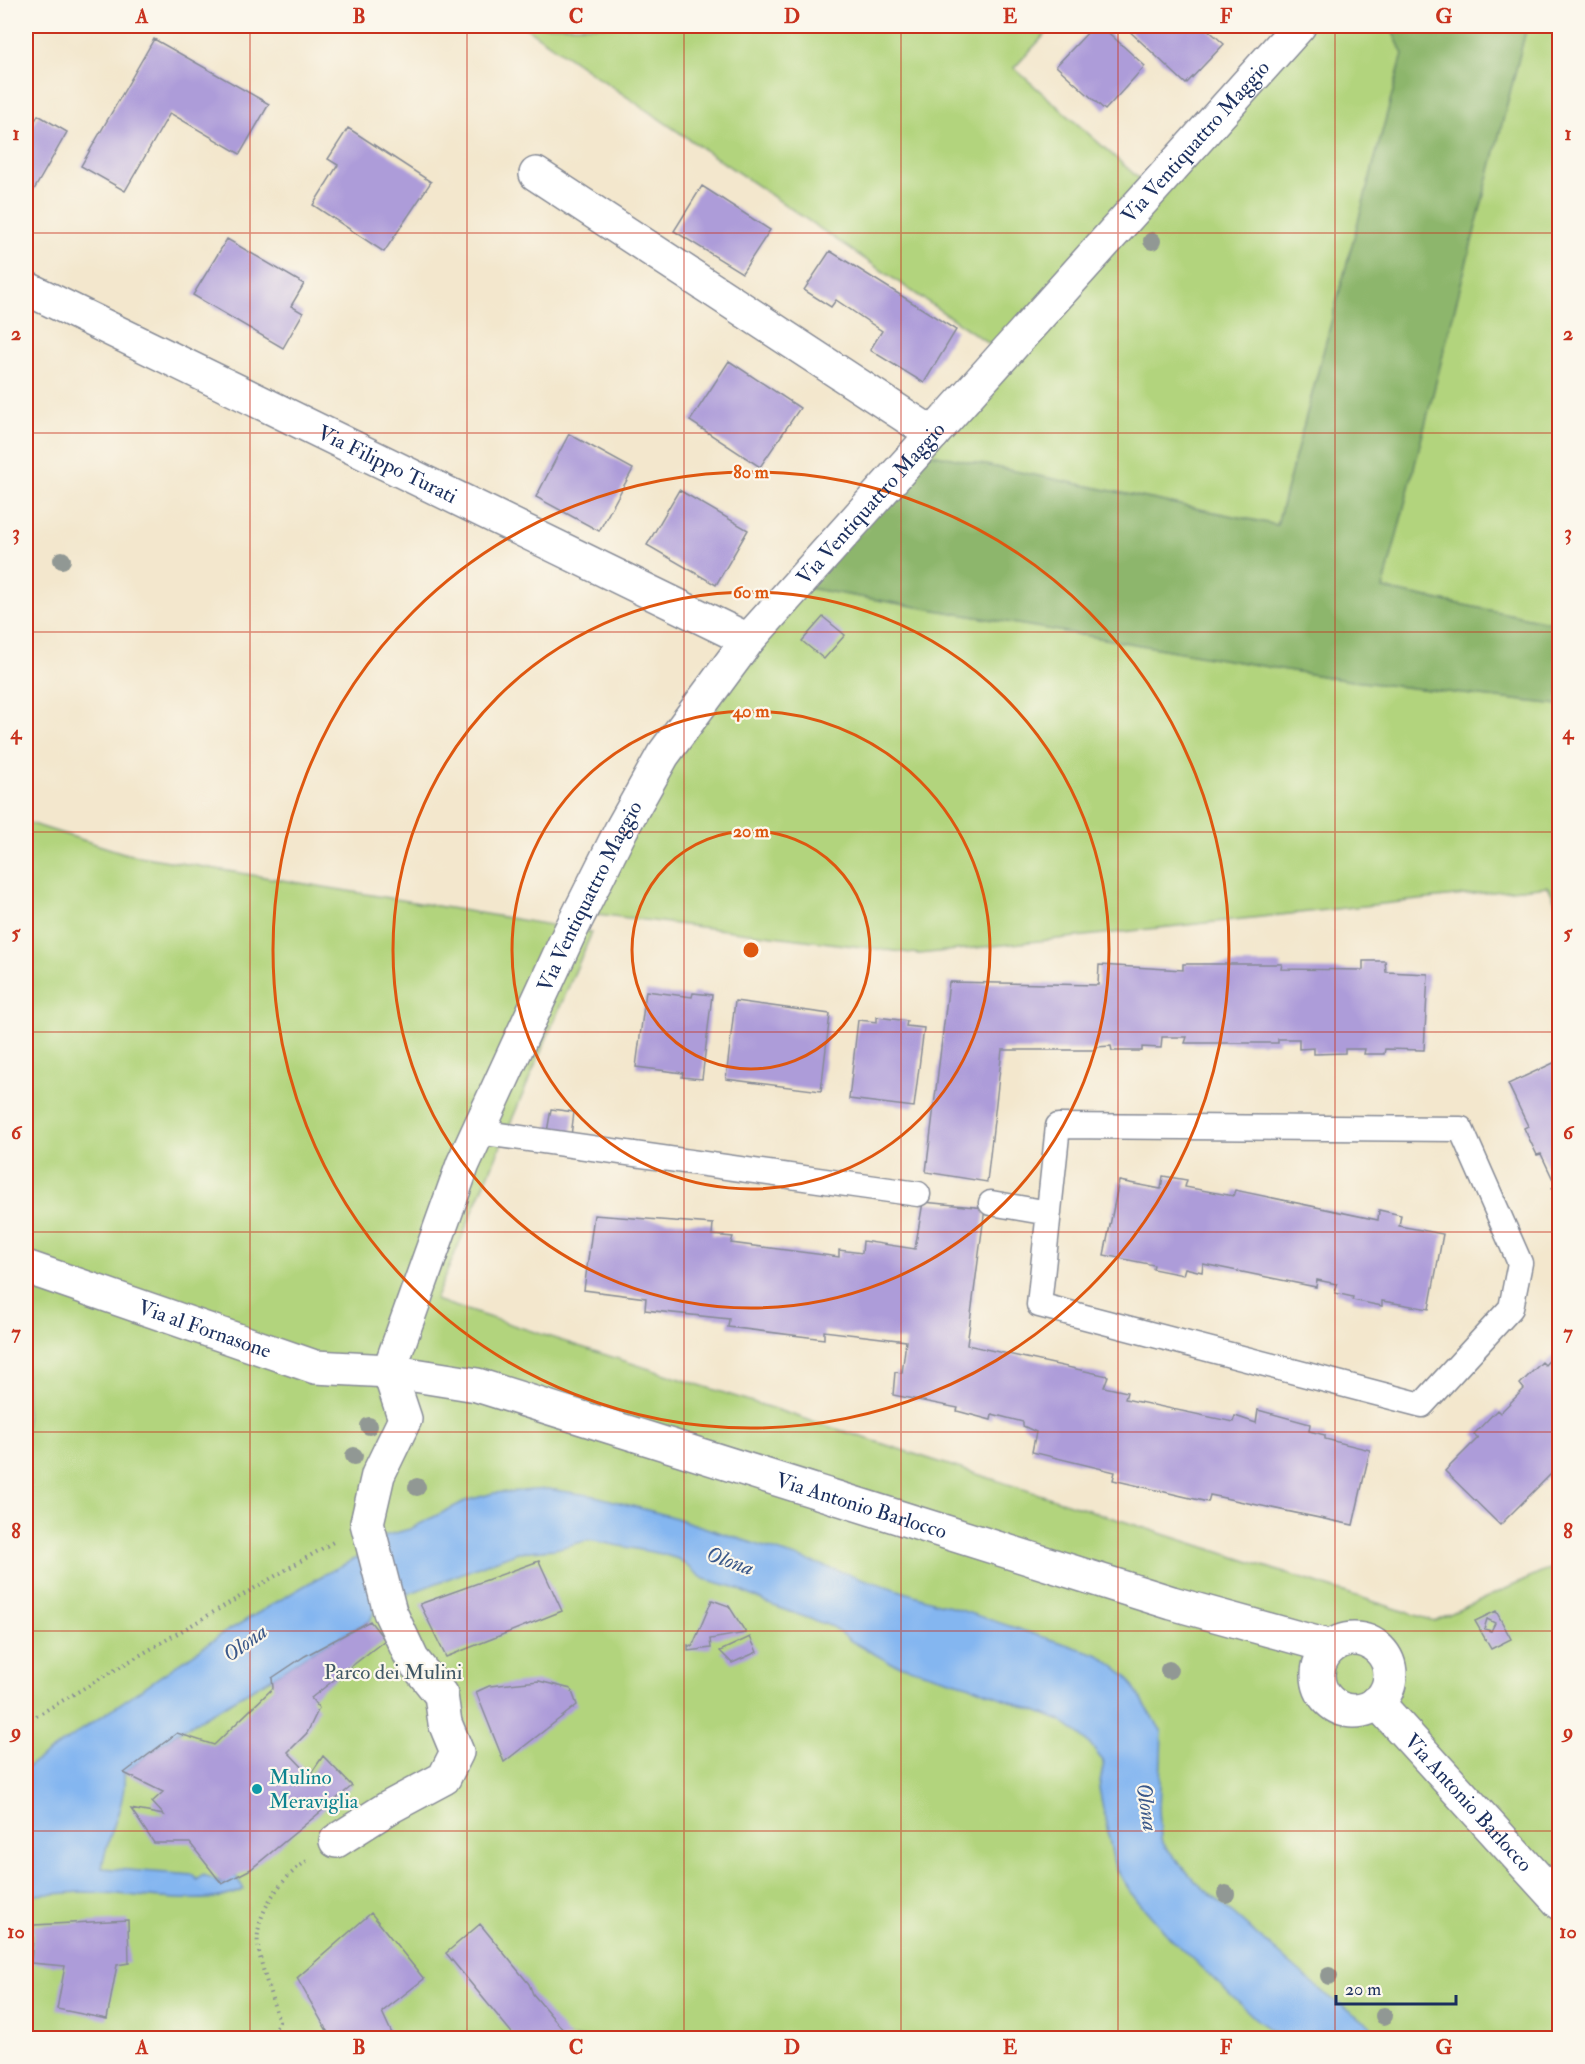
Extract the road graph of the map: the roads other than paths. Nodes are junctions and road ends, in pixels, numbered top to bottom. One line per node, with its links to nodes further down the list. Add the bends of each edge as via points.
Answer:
1 (1299, 26): 4 (street, Via Ventiquattro Maggio)
2 (536, 174): 4 (street)
3 (26, 288): 5 (street, Via Filippo Turati)
4 (933, 434): 5 (street, Via Ventiquattro Maggio)
5 (748, 640): 6 (street, Via Ventiquattro Maggio, via 663,755 621,830)
6 (478, 1132): 7 (lane); 11 (street, Via Ventiquattro Maggio)
7 (918, 1194)
8 (991, 1203): 9 (lane)
9 (1048, 1213): 9 (lane, via 1039,1305 1422,1405 1511,1308 1520,1263 1461,1129 1058,1126)
10 (26, 1266): 11 (street, Via al Fornasone, via 315,1367)
11 (389, 1371): 12 (street, Via Antonio Barlocco, via 477,1385 1172,1603); 14 (street, via 405,1419 378,1475 366,1523 390,1612 412,1659 441,1695 445,1723 457,1752 444,1778)
12 (1331, 1647): 13 (street, Via Antonio Barlocco, via 1354,1639 1377,1647 1387,1662 1389,1681); 13 (street, via 1319,1666 1318,1677 1326,1698 1357,1711)
13 (1377, 1702): 15 (street, Via Antonio Barlocco)
14 (336, 1841)
15 (1560, 1903)

